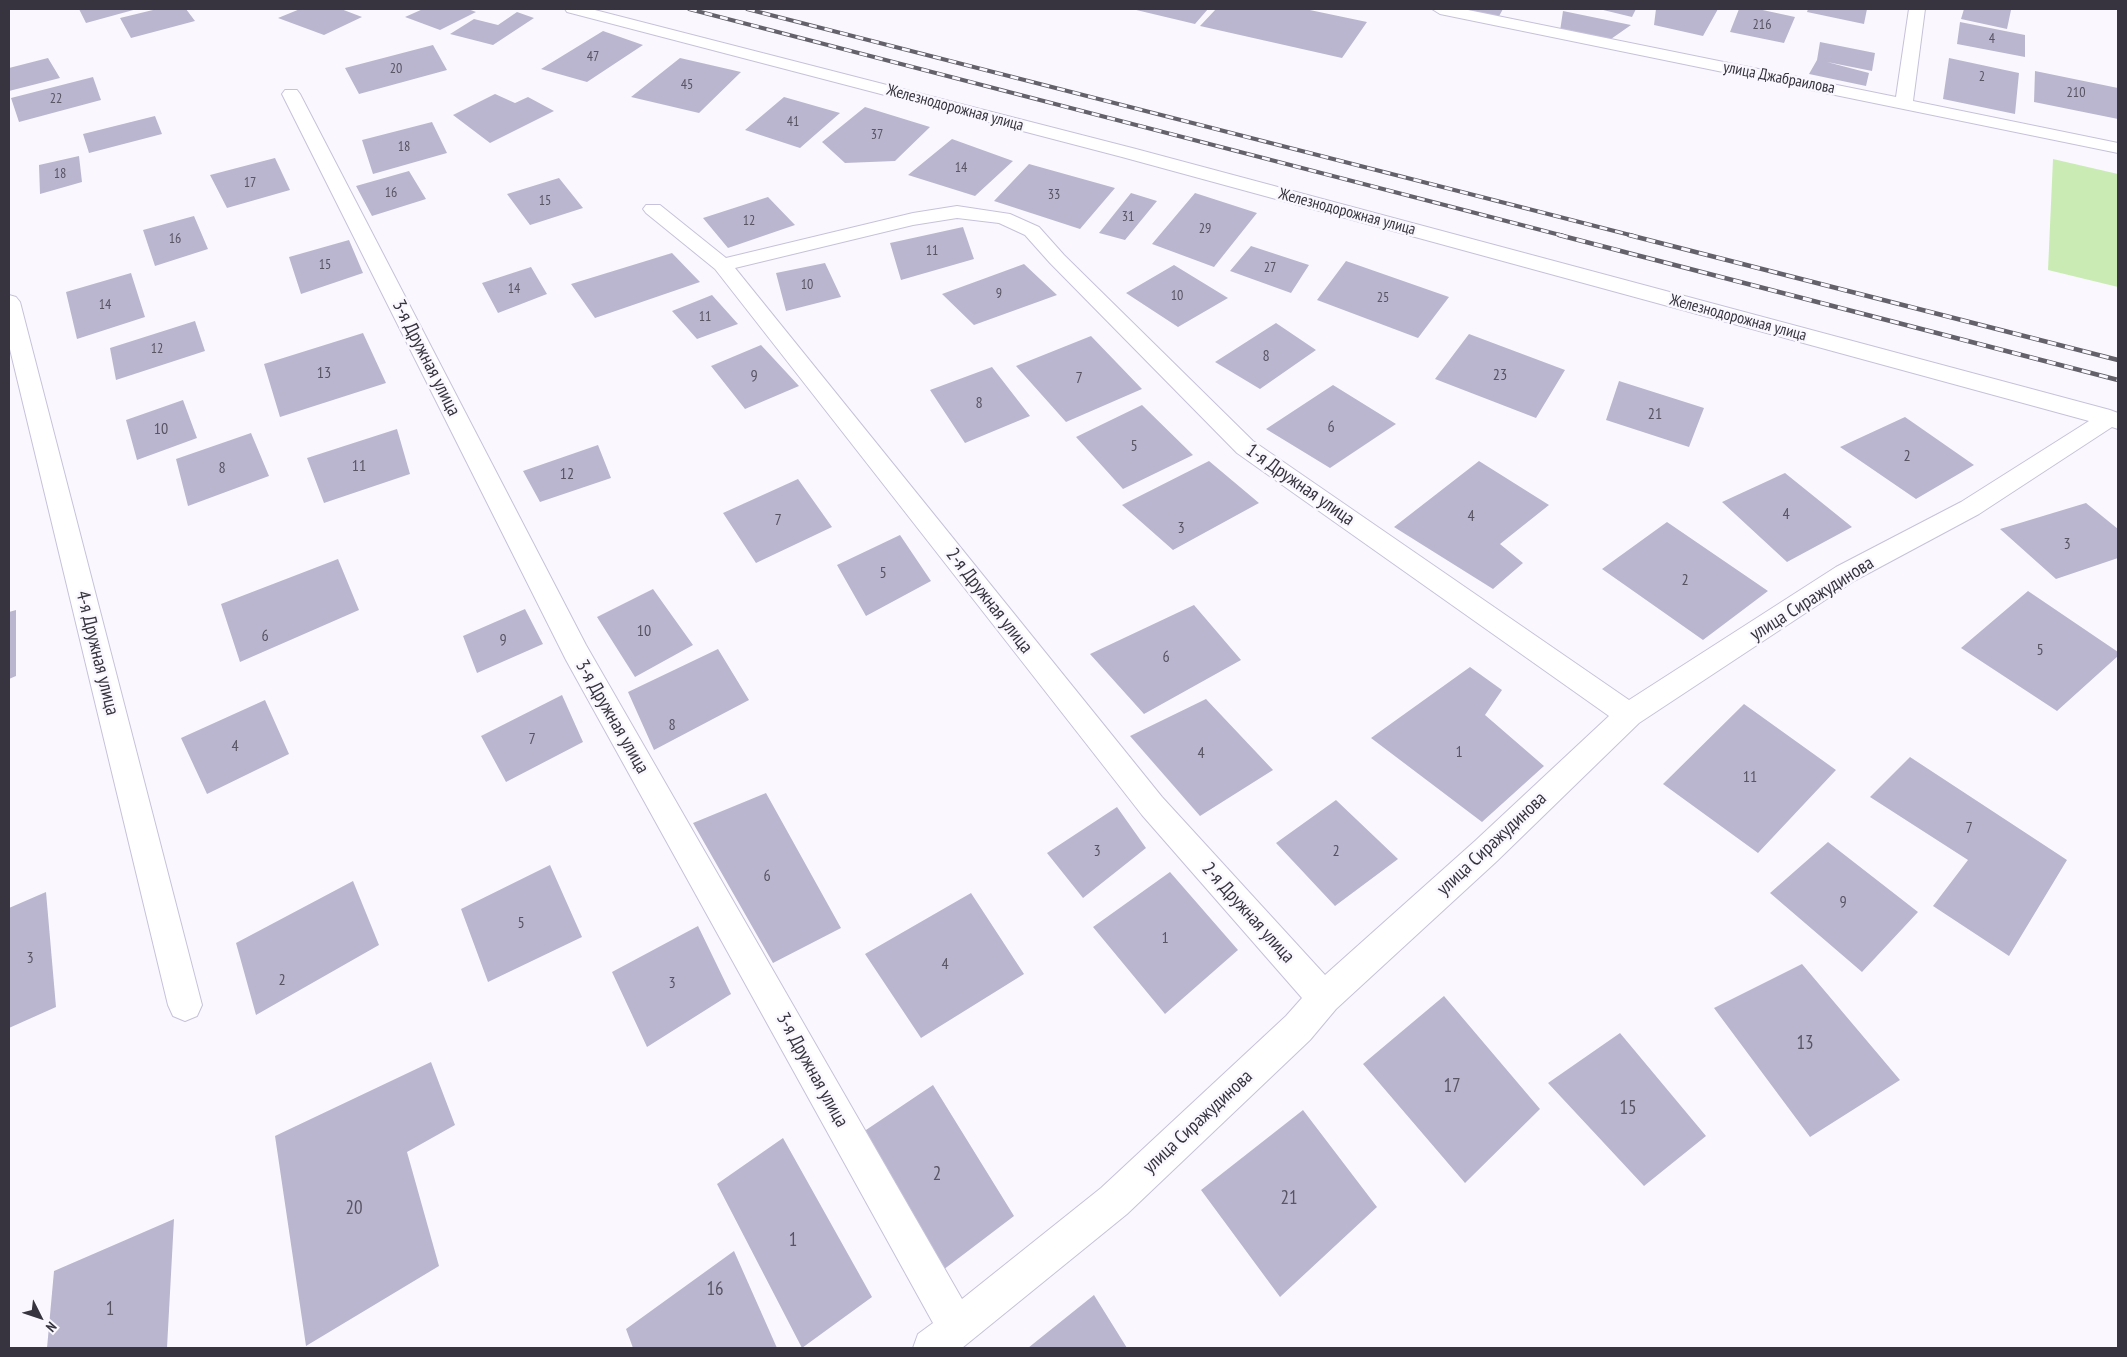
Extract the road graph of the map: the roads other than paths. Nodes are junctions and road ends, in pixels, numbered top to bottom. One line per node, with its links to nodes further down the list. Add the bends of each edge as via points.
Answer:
1 (573, 9): 12 (street, Железнодорожная улица, via 1129,153)
2 (1440, 9): 5 (street, улица Джабраилова)
3 (1523, 9): 5 (street)
4 (1917, 9): 7 (street)
5 (1514, 25): 7 (street, улица Джабраилова)
6 (291, 94): 16 (street, 3-я Дружная улица, via 576,652)
7 (1904, 104): 8 (street, улица Джабраилова)
8 (2118, 148)
9 (653, 208): 10 (street, 2-я Дружная улица)
10 (722, 265): 13 (street, 1-я Дружная улица, via 913,219 957,212 1003,218 1032,231 1056,259 1245,447); 14 (street, 2-я Дружная улица, via 1152,806)
11 (9, 302): 15 (street, 4-я Дружная улица)
12 (2114, 420): 13 (street, улица Сиражудинова, via 1970,508 1845,574)
13 (1629, 715): 14 (street, улица Сиражудинова)
14 (1324, 998): 16 (street, улица Сиражудинова, via 1298,1028 1114,1201)
15 (185, 1005)
16 (957, 1328): 17 (street, улица Сиражудинова)
17 (932, 1348)

